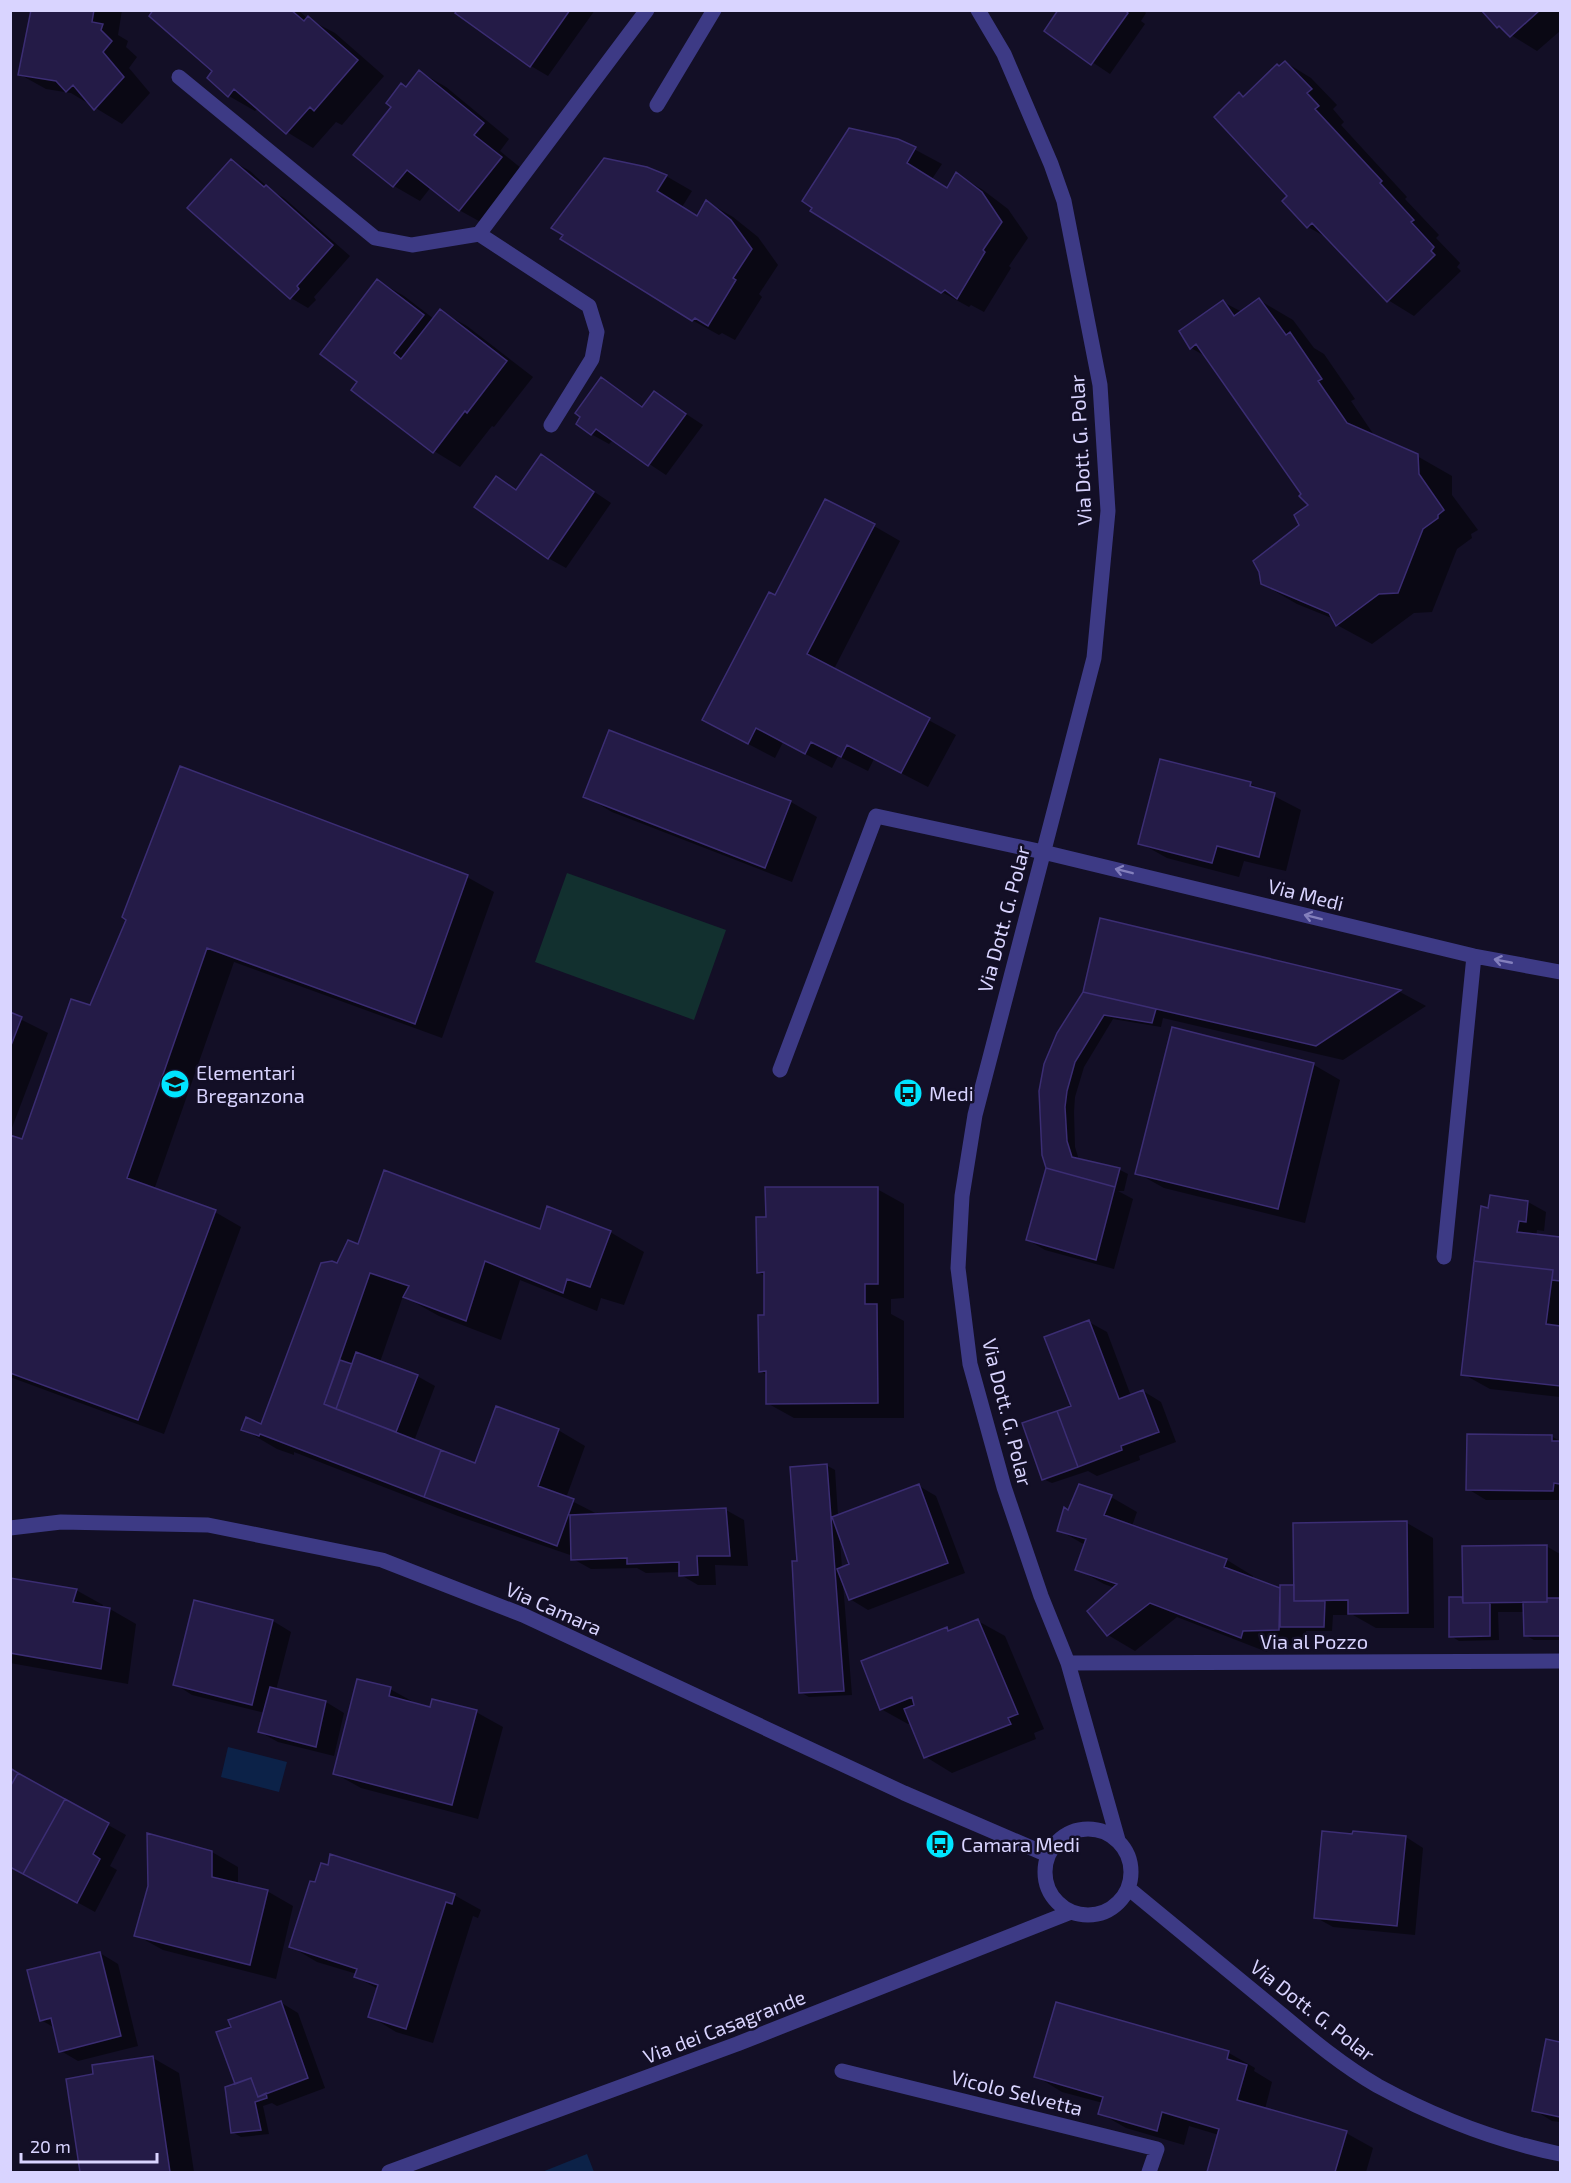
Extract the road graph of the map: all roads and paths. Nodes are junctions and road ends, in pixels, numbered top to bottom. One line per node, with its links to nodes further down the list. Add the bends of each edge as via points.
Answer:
1 (647, 10): 6 (street)
2 (714, 10): 5 (street)
3 (978, 10): 8 (street, Via Dott. G. Polar, via 1004,54 1064,201 1100,385 1108,511 1094,658)
4 (179, 78): 6 (street, via 375,238 412,245)
5 (657, 105)
6 (479, 234): 7 (street, via 589,306 597,332 592,359)
7 (550, 425)
8 (1043, 852): 9 (street, Via Medi, one-way to 8); 11 (street, Via Medi, via 876,816); 15 (street, Via Dott. G. Polar, via 975,1115 962,1196 958,1268 970,1364 1001,1476)
9 (1474, 956): 10 (street, Via Medi, one-way to 9); 12 (street)
10 (1560, 972)
11 (780, 1070)
12 (1444, 1257)
13 (10, 1528): 17 (street, Via Camara, via 61,1522 208,1525 382,1560 523,1615 904,1793)
14 (1560, 1661): 15 (street, Via al Pozzo)
15 (1068, 1663): 16 (street, Via Dott. G. Polar)
16 (1118, 1840): 17 (street, via 1106,1832 1078,1829 1060,1839); 18 (street, via 1131,1862)
17 (1048, 1855): 19 (street, via 1048,1888 1060,1905)
18 (1128, 1888): 19 (street, via 1111,1910 1084,1916); 21 (street, Via Dott. G. Polar, via 1329,2054 1377,2085 1476,2131)
19 (1071, 1912): 22 (street, Via dei Casagrande)
20 (842, 2071): 24 (street, Vicolo Selvetta, via 1157,2149)
21 (1560, 2154)
22 (417, 2167): 23 (street, Via dei Casagrande)
23 (389, 2172)
24 (1149, 2172)

